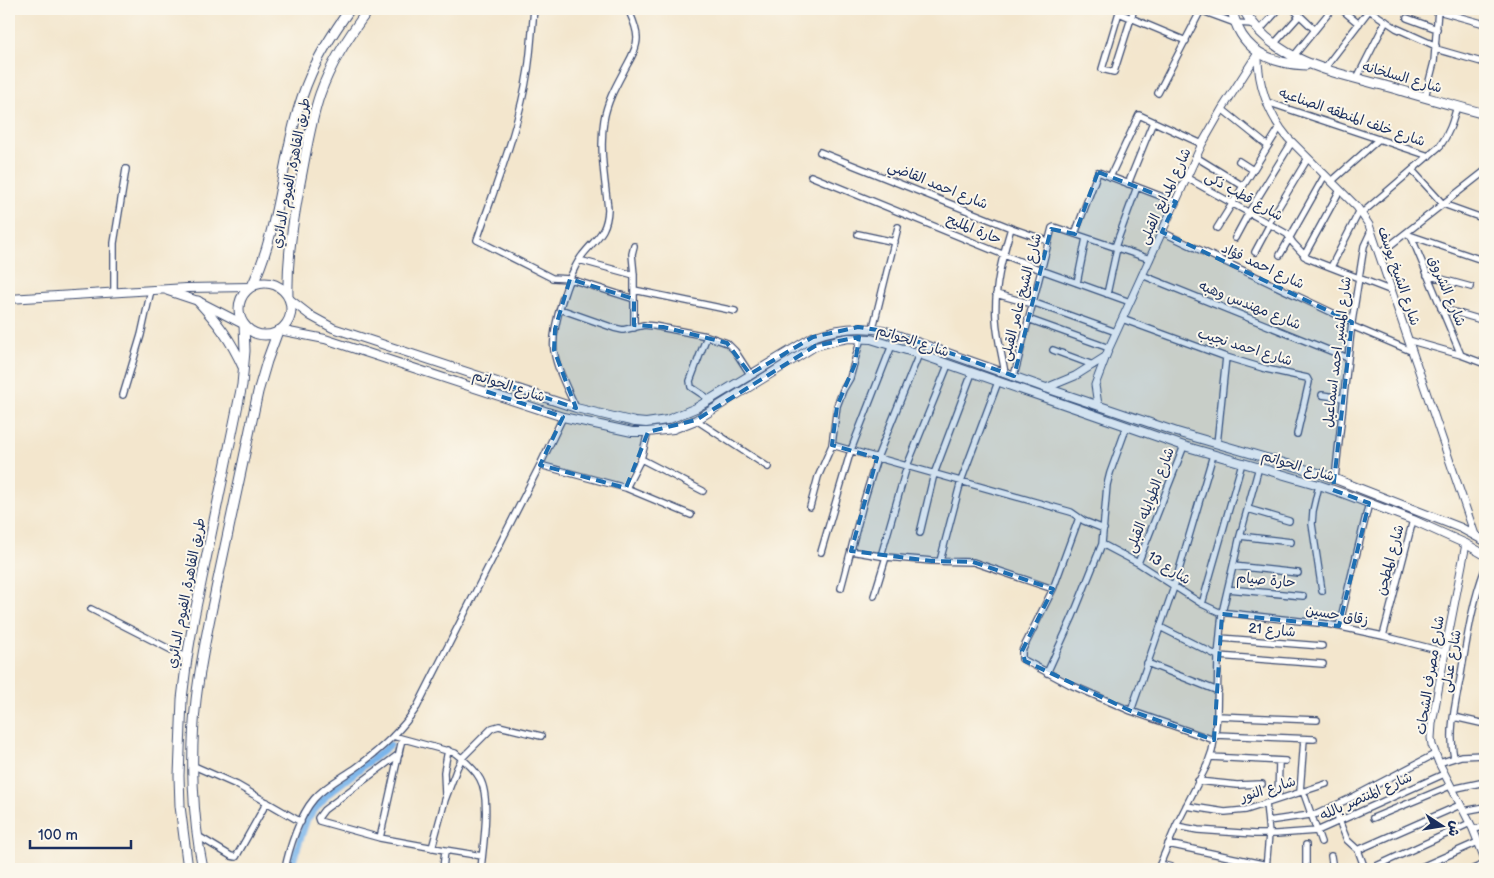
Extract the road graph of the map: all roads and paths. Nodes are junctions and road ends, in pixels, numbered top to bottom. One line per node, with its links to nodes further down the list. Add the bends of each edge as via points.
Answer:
1 (350, 9): 103 (main road, طريق القاهرة, الفيوم الدائري, via 310,75 294,127 269,243)
2 (369, 9): 112 (main road, طريق القاهرة, الفيوم الدائري, via 334,61 314,112 290,238)
3 (534, 9): 100 (street, via 521,104 476,240 541,274)
4 (628, 9): 93 (street, via 637,38 611,96 602,130 608,217 602,234)
5 (1134, 9): 18 (street)
6 (1232, 9): 21 (main road)
7 (1243, 9): 24 (main road)
8 (1278, 9): 24 (street)
9 (1293, 9): 17 (street)
10 (1341, 9): 22 (street)
11 (1370, 9): 20 (street); 22 (street)
12 (1431, 9): 15 (street)
13 (1199, 10): 21 (street); 27 (street)
14 (1330, 10): 25 (street)
15 (1438, 10): 23 (street); 26 (street)
16 (1119, 11): 18 (street); 18 (street, via 1102,68 1114,72)
17 (1300, 15): 25 (street); 28 (street)
18 (1131, 18): 27 (street)
19 (1407, 18): 26 (street)
20 (1386, 21): 29 (street); 34 (street)
21 (1235, 23): 24 (street); 30 (main road, via 1246,42)
22 (1358, 24): 33 (street)
23 (1485, 24)
24 (1256, 27): 28 (main road)
25 (1315, 30): 31 (street)
26 (1437, 30): 29 (street)
27 (1186, 41): 35 (street)
28 (1274, 44): 31 (main road)
29 (1436, 48): 32 (street); 36 (street)
30 (1258, 52): 31 (main road, via 1273,59); 37 (street, شارع الشيخ يوسف, via 1260,78); 39 (street, شارع المدابغ القبلى)
31 (1291, 60): 33 (main road, شارع السلخانه)
32 (1485, 63)
33 (1324, 69): 34 (main road, شارع السلخانه)
34 (1357, 78): 36 (main road, شارع السلخانه)
35 (1158, 93)
36 (1425, 97): 38 (main road, شارع السلخانه)
37 (1267, 102): 42 (street, شارع الشيخ يوسف); 43 (street, شارع خلف المنطقه الصناعيه)
38 (1457, 106): 40 (main road, شارع السلخانه); 48 (street, via 1446,138)
39 (1222, 109): 45 (street, شارع المدابغ القبلى); 46 (street)
40 (1485, 114)
41 (1153, 122): 45 (street); 58 (street, via 1138,116); 61 (street)
42 (1280, 127): 44 (street, شارع الشيخ يوسف); 46 (street)
43 (1379, 139): 48 (street, شارع خلف المنطقه الصناعيه); 60 (street)
44 (1292, 142): 50 (street, شارع الشيخ يوسف); 68 (street)
45 (1202, 144): 49 (street, شارع المدابغ القبلى)
46 (1268, 146): 53 (street)
47 (820, 152): 73 (street, شارع احمد القاضي)
48 (1429, 156): 54 (street)
49 (1196, 157): 59 (street, شارع المدابغ القبلى); 62 (street)
50 (1308, 158): 56 (street, شارع الشيخ يوسف); 71 (street)
51 (1239, 162): 53 (street)
52 (126, 169): 108 (street, via 114,243)
53 (1253, 170): 62 (street)
54 (1412, 170): 67 (street); 69 (street)
55 (1484, 173): 67 (street)
56 (1325, 175): 60 (street, شارع الشيخ يوسف); 82 (street)
57 (811, 176): 89 (street, حارة المليح)
58 (1110, 177): 61 (street); 78 (street, via 1098,172)
59 (1187, 178): 65 (street, شارع المدابغ القبلى); 66 (street, شارع قطب ذكى)
60 (1332, 181): 64 (street, شارع الشيخ يوسف)
61 (1128, 184): 63 (street)
62 (1244, 186): 66 (street)
63 (1137, 187): 65 (street); 86 (street)
64 (1340, 190): 69 (street, شارع الشيخ يوسف); 91 (street)
65 (1176, 202): 75 (street, شارع المدابغ القبلى)
66 (1232, 203): 68 (street, شارع قطب ذكى); 74 (street)
67 (1442, 204): 70 (street); 79 (street)
68 (1249, 212): 71 (street, شارع قطب ذكى); 81 (street)
69 (1361, 212): 76 (street, شارع الشيخ يوسف); 95 (street)
70 (1485, 219)
71 (1270, 224): 82 (street, شارع قطب ذكى); 87 (street)
72 (898, 227): 84 (street)
73 (1011, 228): 83 (street, شارع احمد القاضي); 89 (street)
74 (1217, 228)
75 (1162, 232): 92 (street, شارع المدابغ القبلى); 126 (street, شارع احمد فؤاد)
76 (1372, 232): 88 (street, شارع الشيخ يوسف); 101 (street, شارع المشير احمد اسماعيل, via 1364,246)
77 (858, 234): 84 (street)
78 (1075, 234): 80 (street); 83 (street, شارع الشيخ عامر القبلى, via 1054,227)
79 (1408, 235): 88 (street); 94 (street); 97 (street, شارع الشروق)
80 (1086, 238): 86 (street); 102 (street)
81 (1235, 238)
82 (1290, 238): 90 (street); 91 (street, شارع قطب ذكى)
83 (1048, 241): 96 (street, شارع الشيخ عامر القبلى)
84 (894, 242): 128 (street)
85 (634, 246): 98 (street)
86 (1116, 248): 92 (street); 111 (street)
87 (1255, 252)
88 (1379, 254): 109 (street, شارع الشيخ يوسف)
89 (1003, 255): 96 (street, حارة المليح); 110 (street)
90 (1280, 255)
91 (1304, 256): 95 (street, شارع قطب ذكى)
92 (1150, 259): 99 (street, شارع المدابغ القبلى)
93 (579, 260): 98 (street); 100 (street)
94 (1485, 261)
95 (1331, 268): 101 (street, شارع قطب ذكى)
96 (1040, 270): 102 (street, حارة المليح); 117 (street, شارع الشيخ عامر القبلى)
97 (1427, 275): 104 (street); 118 (street, شارع الشروق)
98 (634, 276): 107 (street)
99 (1142, 276): 116 (street, شارع المدابغ القبلى); 143 (street, شارع مهندس وهبه)
100 (570, 279): 113 (street); 119 (street)
101 (1359, 279): 109 (street, شارع قطب ذكى); 126 (street, شارع المشير احمد اسماعيل)
102 (1077, 283): 111 (street, حارة المليح)
103 (252, 287): 105 (main road); 112 (main road, via 272,284 284,291); 125 (main road, via 245,292 239,308)
104 (1471, 287)
105 (164, 289): 106 (main road); 115 (main road)
106 (151, 290): 108 (main road); 156 (street)
107 (634, 290): 113 (street); 120 (street)
108 (114, 292): 114 (main road)
109 (1392, 292): 133 (street, شارع الشيخ يوسف)
110 (996, 294): 117 (street); 149 (street, via 997,330)
111 (1107, 294): 116 (street, حارة المليح)
112 (288, 298): 129 (main road, via 289,317); 152 (main road, شارع الحواتم, via 333,328)
113 (634, 298): 127 (street)
114 (9, 299)
115 (198, 302): 125 (main road); 147 (main road, via 225,333)
116 (1130, 302): 123 (street, شارع المدابغ القبلى)
117 (1032, 303): 122 (street, شارع الشيخ عامر القبلى); 130 (street)
118 (1441, 308): 124 (street); 139 (street, شارع الشروق)
119 (560, 309): 127 (street, via 614,328); 161 (street, via 554,350)
120 (735, 310)
121 (1485, 310): 124 (street)
122 (1028, 319): 135 (street); 151 (street, شارع الشيخ عامر القبلى)
123 (1122, 319): 130 (street, شارع المدابغ القبلى); 142 (street, شارع احمد نجيب)
124 (1484, 320)
125 (244, 324): 129 (main road, via 256,333); 147 (main road, طريق القاهرة, الفيوم الدائري)
126 (1352, 324): 137 (street, شارع احمد فؤاد); 143 (street, شارع المشير احمد اسماعيل)
127 (634, 328): 131 (street, via 654,326)
128 (873, 328): 140 (main road, شارع الحواتم); 150 (main road, شارع الحواتم, via 825,332)
129 (278, 331): 155 (main road, شارع الحواتم, via 325,339); 205 (main road, طريق القاهرة, الفيوم الدائري, via 258,392)
130 (1116, 332): 135 (street, شارع المدابغ القبلى)
131 (707, 336): 150 (street, via 732,346); 159 (street, via 690,381 691,387)
132 (861, 338): 134 (main road, شارع الحواتم); 163 (main road, شارع الحواتم, via 815,346); 170 (street, via 850,378 837,406)
133 (1408, 340): 137 (street, شارع الشيخ يوسف); 139 (street)
134 (892, 345): 138 (main road, شارع الحواتم); 172 (street)
135 (1109, 348): 141 (street, شارع المدابغ القبلى)
136 (1053, 350): 146 (street)
137 (1412, 351): 196 (street, شارع الشيخ يوسف)
138 (919, 354): 145 (main road, شارع الحواتم); 174 (street)
139 (1460, 355): 144 (street)
140 (960, 357): 145 (main road); 149 (main road, شارع الحواتم)
141 (1106, 357): 146 (street); 160 (street, شارع المدابغ القبلى, via 1095,385)
142 (1226, 357): 167 (street, شارع احمد نجيب, via 1308,379); 169 (street)
143 (1348, 358): 158 (street, شارع المشير احمد اسماعيل)
144 (1485, 364)
145 (952, 366): 148 (main road, شارع الحواتم); 179 (street)
146 (1093, 366): 154 (street)
147 (244, 368): 203 (main road, طريق القاهرة, الفيوم الدائري)
148 (972, 373): 153 (main road, شارع الحواتم); 181 (street)
149 (1005, 373): 151 (main road, شارع الحواتم)
150 (750, 374): 159 (main road, شارع الحواتم)
151 (1014, 376): 154 (main road, شارع الحواتم)
152 (490, 379): 155 (main road); 161 (main road, شارع الحواتم)
153 (998, 382): 164 (main road, شارع الحواتم); 183 (street)
154 (1046, 388): 160 (main road, شارع الحواتم)
155 (486, 391): 162 (main road, شارع الحواتم)
156 (122, 395)
157 (1322, 395): 158 (street)
158 (1344, 398): 182 (street, شارع المشير احمد اسماعيل)
159 (709, 399): 161 (main road, شارع الحواتم, via 677,417 646,423)
160 (1098, 405): 166 (main road, شارع الحواتم)
161 (576, 408)
162 (563, 417): 165 (main road, شارع الحواتم, via 632,432); 177 (street)
163 (696, 420): 165 (main road, شارع الحواتم, via 672,429); 178 (street)
164 (1128, 426): 168 (main road, شارع الحواتم); 194 (street, via 1107,485)
165 (648, 432): 175 (street)
166 (1177, 432): 168 (main road); 169 (main road, شارع الحواتم)
167 (1297, 434)
168 (1174, 442): 171 (main road, شارع الحواتم)
169 (1217, 444): 182 (main road, شارع الحواتم)
170 (832, 445): 172 (street); 188 (street)
171 (1184, 446): 173 (main road, شارع الحواتم); 209 (street, شارع الطوايله القبلى)
172 (850, 450): 174 (street); 204 (street)
173 (1213, 454): 176 (main road, شارع الحواتم); 213 (street)
174 (878, 458): 179 (street); 202 (street)
175 (640, 459): 185 (street); 186 (street)
176 (1242, 463): 180 (main road, شارع الحواتم); 220 (street)
177 (540, 465): 185 (street); 240 (street, via 417,707)
178 (768, 466)
179 (907, 466): 181 (street); 206 (street)
180 (1259, 467): 184 (main road, شارع الحواتم); 189 (street)
181 (934, 474): 183 (street); 195 (street)
182 (1334, 478): 196 (main road, شارع الحواتم)
183 (961, 481): 191 (street, via 1071,512); 208 (street)
184 (1319, 485): 187 (main road, شارع الحواتم); 217 (street, via 1312,524)
185 (626, 488): 190 (street)
186 (703, 491)
187 (1369, 503): 192 (main road, شارع الحواتم); 223 (street)
188 (810, 507)
189 (1248, 509): 193 (street); 197 (street)
190 (691, 515)
191 (1079, 518): 194 (street); 215 (street)
192 (1413, 520): 201 (main road, شارع الحواتم); 225 (street, شارع المطحن)
193 (1289, 521)
194 (1104, 529): 200 (street)
195 (920, 533)
196 (1475, 535): 198 (main road, شارع الحواتم)
197 (1240, 536): 199 (street); 210 (street)
198 (1485, 541)
199 (1291, 542)
200 (1102, 544): 209 (street, شارع 13); 233 (street)
201 (1466, 544): 207 (main road, شارع الحواتم); 228 (street, شارع مصرف الشحات)
202 (851, 550): 206 (street); 214 (street)
203 (208, 552): 205 (main road); 230 (main road, طريق القاهرة, الفيوم الدائري)
204 (821, 552)
205 (223, 555): 254 (main road, طريق القاهرة, الفيوم الدائري, via 201,662 193,739)
206 (883, 556): 208 (street); 218 (street)
207 (1485, 556)
208 (940, 561): 215 (street, via 973,562)
209 (1138, 563): 213 (street, شارع 13)
210 (1233, 566): 212 (street); 216 (street)
211 (1485, 569): 237 (street, شارع عدلى, via 1472,609)
212 (1298, 573)
213 (1174, 587): 220 (street, شارع 13); 224 (street)
214 (841, 588)
215 (1053, 589): 233 (street, via 1021,655 1025,661)
216 (1228, 589): 219 (street, حارة صيام); 222 (street)
217 (1322, 591)
218 (874, 596)
219 (1303, 596)
220 (1202, 604): 222 (street, شارع 13)
221 (91, 609): 230 (street)
222 (1222, 613): 223 (street, زقاق حسين); 226 (street)
223 (1338, 626): 225 (street, زقاق حسين)
224 (1160, 627): 229 (street); 231 (street)
225 (1383, 636): 228 (street, زقاق حسين)
226 (1220, 638): 227 (street, شارع 21); 229 (street)
227 (1322, 646)
228 (1445, 652): 248 (street, شارع مصرف الشحات, via 1431,731)
229 (1218, 656): 232 (street); 234 (street)
230 (187, 658): 295 (main road, طريق القاهرة, الفيوم الدائري, via 179,776)
231 (1147, 663): 234 (street); 235 (street)
232 (1323, 664)
233 (1048, 673): 235 (street)
234 (1218, 691): 236 (street)
235 (1131, 711): 242 (street)
236 (1217, 716): 238 (street); 242 (street)
237 (1454, 717): 239 (street); 252 (street, شارع عدلى, via 1451,741)
238 (1317, 720)
239 (1485, 724)
240 (393, 736): 243 (street); 273 (street, via 314,799)
241 (541, 736): 251 (street, via 499,726 492,728)
242 (1215, 738): 244 (street); 250 (street)
243 (402, 739): 246 (street); 247 (street)
244 (1304, 739): 245 (street); 261 (street)
245 (1314, 740)
246 (448, 750): 251 (street); 263 (street)
247 (399, 754): 281 (street); 281 (street, via 324,810 318,818)
248 (1435, 754): 253 (street, شارع مصرف الشحات); 267 (street)
249 (1485, 754): 252 (street)
250 (1210, 757): 256 (street); 262 (street, via 1282,761)
251 (462, 758): 263 (street); 289 (street, via 484,787)
252 (1454, 758): 253 (street)
253 (1439, 763): 255 (street, شارع مصرف الشحات)
254 (194, 766): 264 (street); 280 (main road, طريق القاهرة, الفيوم الدائري)
255 (1444, 774): 260 (street, شارع مصرف الشحات); 274 (street, شارع المنتصر بالله)
256 (1198, 781): 258 (street); 266 (street)
257 (1485, 782): 260 (street)
258 (1262, 784)
259 (1326, 784): 261 (street, شارع النور)
260 (1451, 788): 269 (street, شارع مصرف الشحات); 271 (street)
261 (1302, 791): 262 (street, شارع النور); 270 (street)
262 (1278, 799): 265 (street, شارع النور)
263 (444, 800): 286 (street)
264 (267, 802): 273 (street); 280 (street, via 236,857)
265 (1266, 803): 266 (street, شارع النور, via 1236,812); 272 (street)
266 (1186, 806): 275 (street)
267 (1333, 806): 270 (street); 274 (street)
268 (1485, 807): 269 (street)
269 (1462, 808): 276 (street, شارع مصرف الشحات); 288 (street)
270 (1312, 815): 272 (street); 278 (street)
271 (1373, 818)
272 (1268, 820): 279 (street)
273 (301, 822): 297 (street)
274 (1340, 822): 278 (street, شارع المنتصر بالله); 288 (street, via 1347,840)
275 (1176, 826): 279 (street, شارع المنتصر بالله); 283 (street)
276 (1471, 826): 277 (street); 284 (street, شارع مصرف الشحات); 304 (street)
277 (1485, 828)
278 (1317, 831): 279 (street, شارع المنتصر بالله); 282 (street)
279 (1269, 834): 294 (street)
280 (198, 836): 296 (main road, طريق القاهرة, الفيوم الدائري)
281 (380, 838): 286 (street)
282 (1321, 842)
283 (1168, 844): 293 (street); 294 (street)
284 (1481, 844): 291 (street, شارع مصرف الشحات); 305 (street)
285 (1306, 845): 301 (street)
286 (432, 848): 287 (street)
287 (445, 850): 289 (street); 298 (street)
288 (1358, 850): 303 (street)
289 (482, 856): 299 (street)
290 (1331, 856): 302 (street)
291 (1485, 859)
292 (1485, 864): 306 (street)
293 (1159, 866): 300 (street)
294 (1267, 867)
295 (188, 869)
296 (203, 869)
297 (285, 869)
298 (443, 869)
299 (481, 869)
300 (1179, 869)
301 (1306, 869)
302 (1333, 869)
303 (1365, 869)
304 (1370, 869)
305 (1417, 869)
306 (1473, 869)

